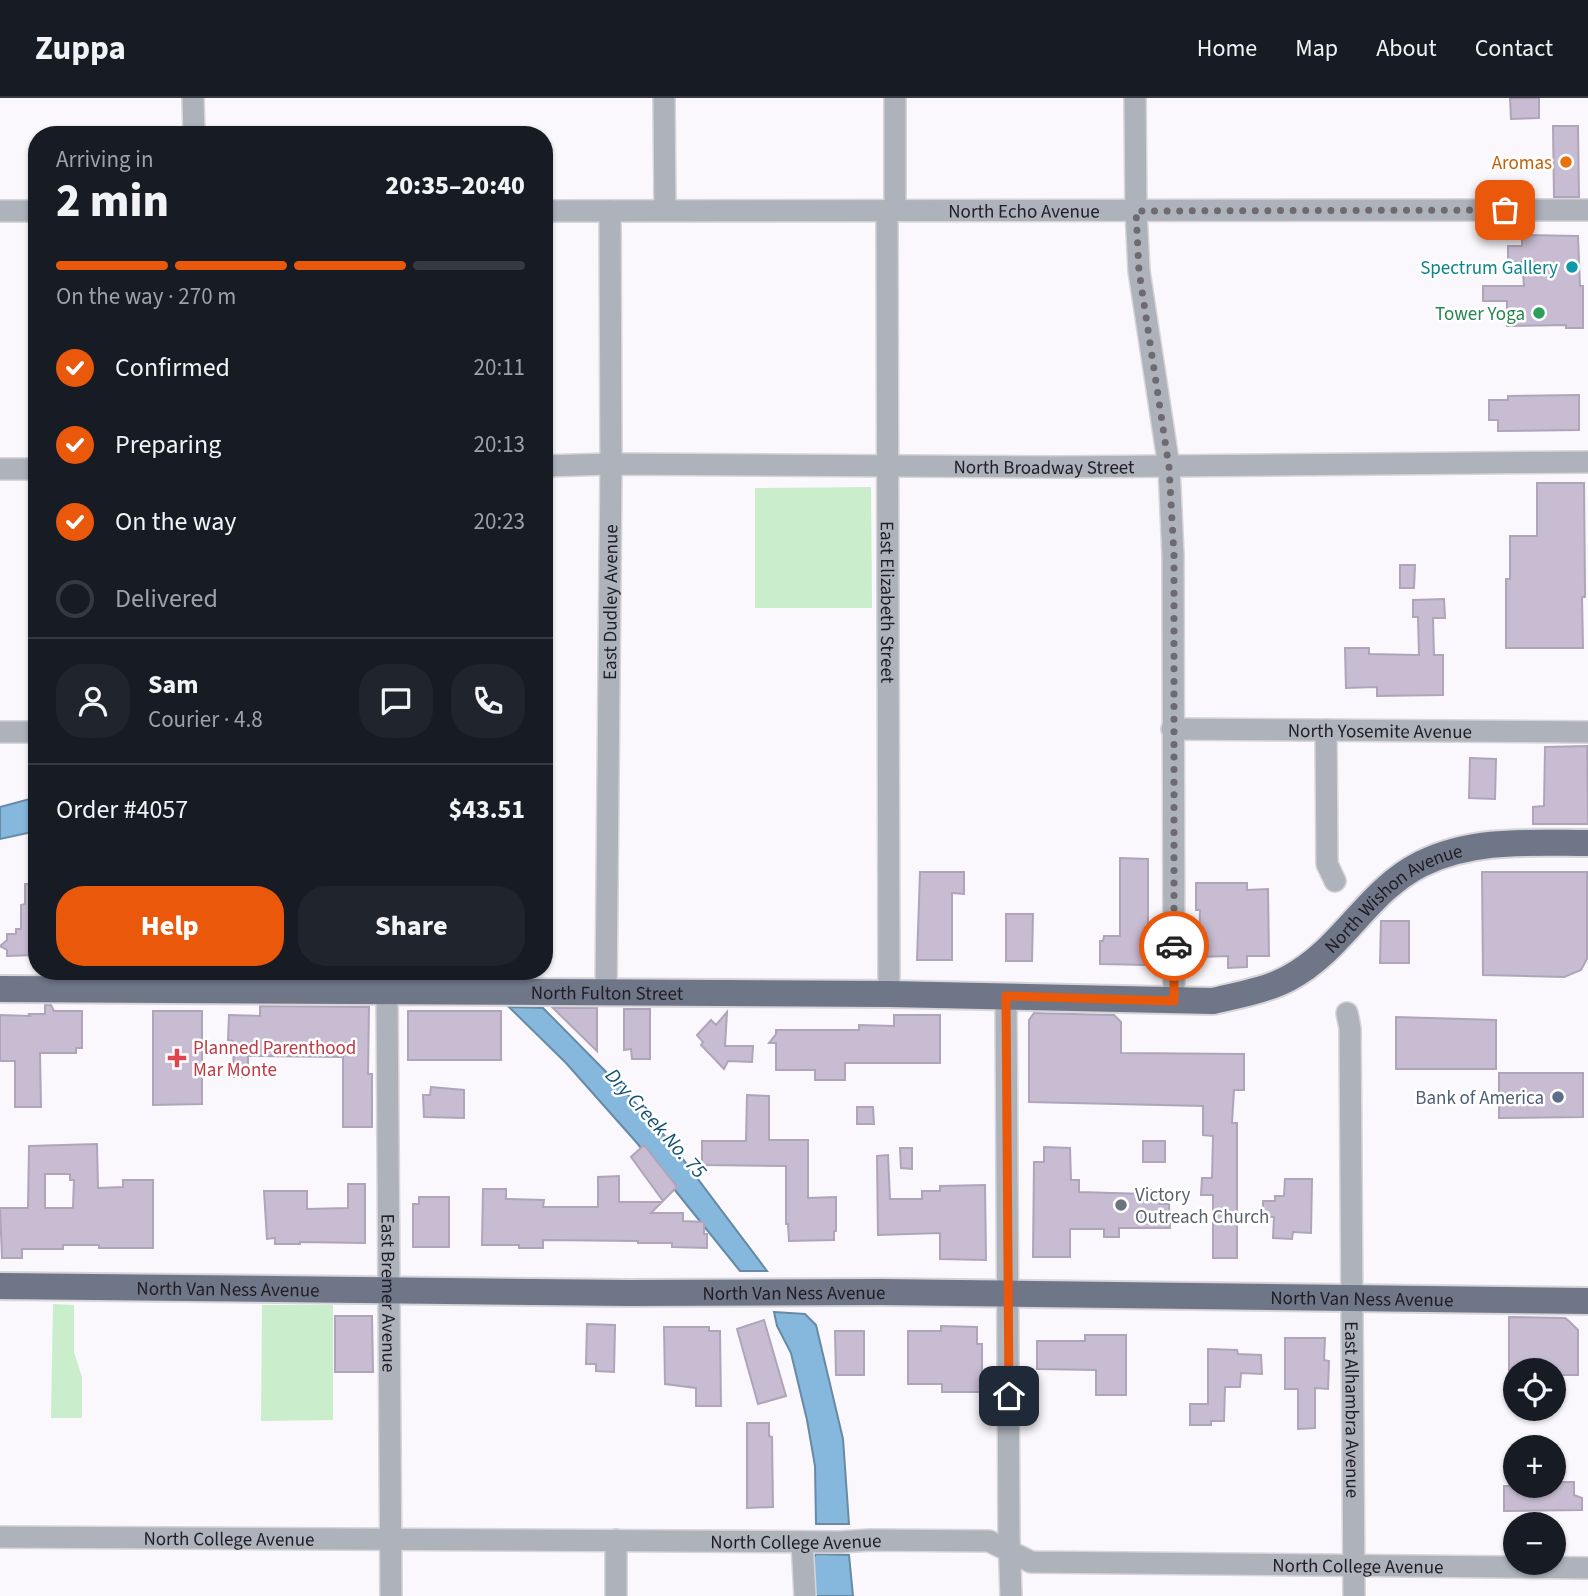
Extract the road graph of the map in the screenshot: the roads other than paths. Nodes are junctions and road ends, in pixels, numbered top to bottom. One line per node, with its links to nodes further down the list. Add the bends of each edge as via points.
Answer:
1 (193, 98): 5 (street)
2 (664, 98): 7 (street)
3 (895, 98): 8 (street, East Elizabeth Street)
4 (1136, 98): 13 (street)
5 (194, 126)
6 (1588, 209): 13 (street, North Echo Avenue)
7 (665, 210): 8 (street, North Echo Avenue); 12 (street, North Echo Avenue)
8 (891, 210): 13 (street, North Echo Avenue); 17 (street, East Elizabeth Street)
9 (0, 211): 10 (street)
10 (28, 211)
11 (553, 211): 12 (street, North Echo Avenue)
12 (610, 211): 15 (street, East Dudley Avenue)
13 (1136, 211): 18 (street, via 1139,271)
14 (1588, 462): 18 (street, North Broadway Street)
15 (611, 464): 16 (street, North Broadway Street); 17 (street, North Broadway Street); 32 (street, East Dudley Avenue)
16 (553, 466)
17 (888, 467): 18 (street, North Broadway Street); 33 (street, East Elizabeth Street)
18 (1169, 467): 21 (street, via 1174,555)
19 (0, 469): 20 (street)
20 (28, 469)
21 (1172, 729): 22 (street, North Yosemite Avenue); 36 (street)
22 (1326, 730): 25 (street, North Yosemite Avenue); 27 (street, via 1327,864)
23 (0, 732): 24 (street)
24 (28, 732)
25 (1588, 732)
26 (1588, 843): 35 (main road, North Wishon Avenue, via 1488,845 1437,857 1385,888 1328,948 1289,979)
27 (1335, 881)
28 (201, 981): 30 (main road, North Fulton Street); 31 (main road, North Fulton Street)
29 (516, 987): 31 (main road, North Fulton Street); 32 (main road, North Fulton Street)
30 (0, 989)
31 (387, 990): 39 (street, East Bremer Avenue)
32 (606, 994): 33 (main road, North Fulton Street)
33 (888, 994): 34 (main road, North Fulton Street)
34 (1006, 996): 36 (main road, North Fulton Street); 40 (street)
35 (1213, 1000): 36 (main road, North Fulton Street)
36 (1174, 1001)
37 (1346, 1013): 41 (street, East Alhambra Avenue, via 1350,1028)
38 (0, 1286): 39 (main road, North Van Ness Avenue)
39 (389, 1291): 40 (main road, North Van Ness Avenue); 44 (street, East Bremer Avenue)
40 (1009, 1294): 41 (main road, North Van Ness Avenue); 47 (street)
41 (1352, 1299): 42 (main road, North Van Ness Avenue); 48 (street, East Alhambra Avenue)
42 (1588, 1301)
43 (0, 1537): 44 (street, North College Avenue)
44 (390, 1538): 45 (street, North College Avenue); 50 (street, East Bremer Avenue)
45 (616, 1540): 46 (street, North College Avenue); 51 (street)
46 (820, 1542): 47 (street, North College Avenue, via 989,1541); 52 (street)
47 (1010, 1550): 48 (street, North College Avenue, via 1031,1562); 53 (street)
48 (1354, 1567): 49 (street, North College Avenue); 54 (street, East Alhambra Avenue)
49 (1588, 1569)
50 (391, 1596)
51 (616, 1596)
52 (805, 1596)
53 (1012, 1596)
54 (1354, 1596)

